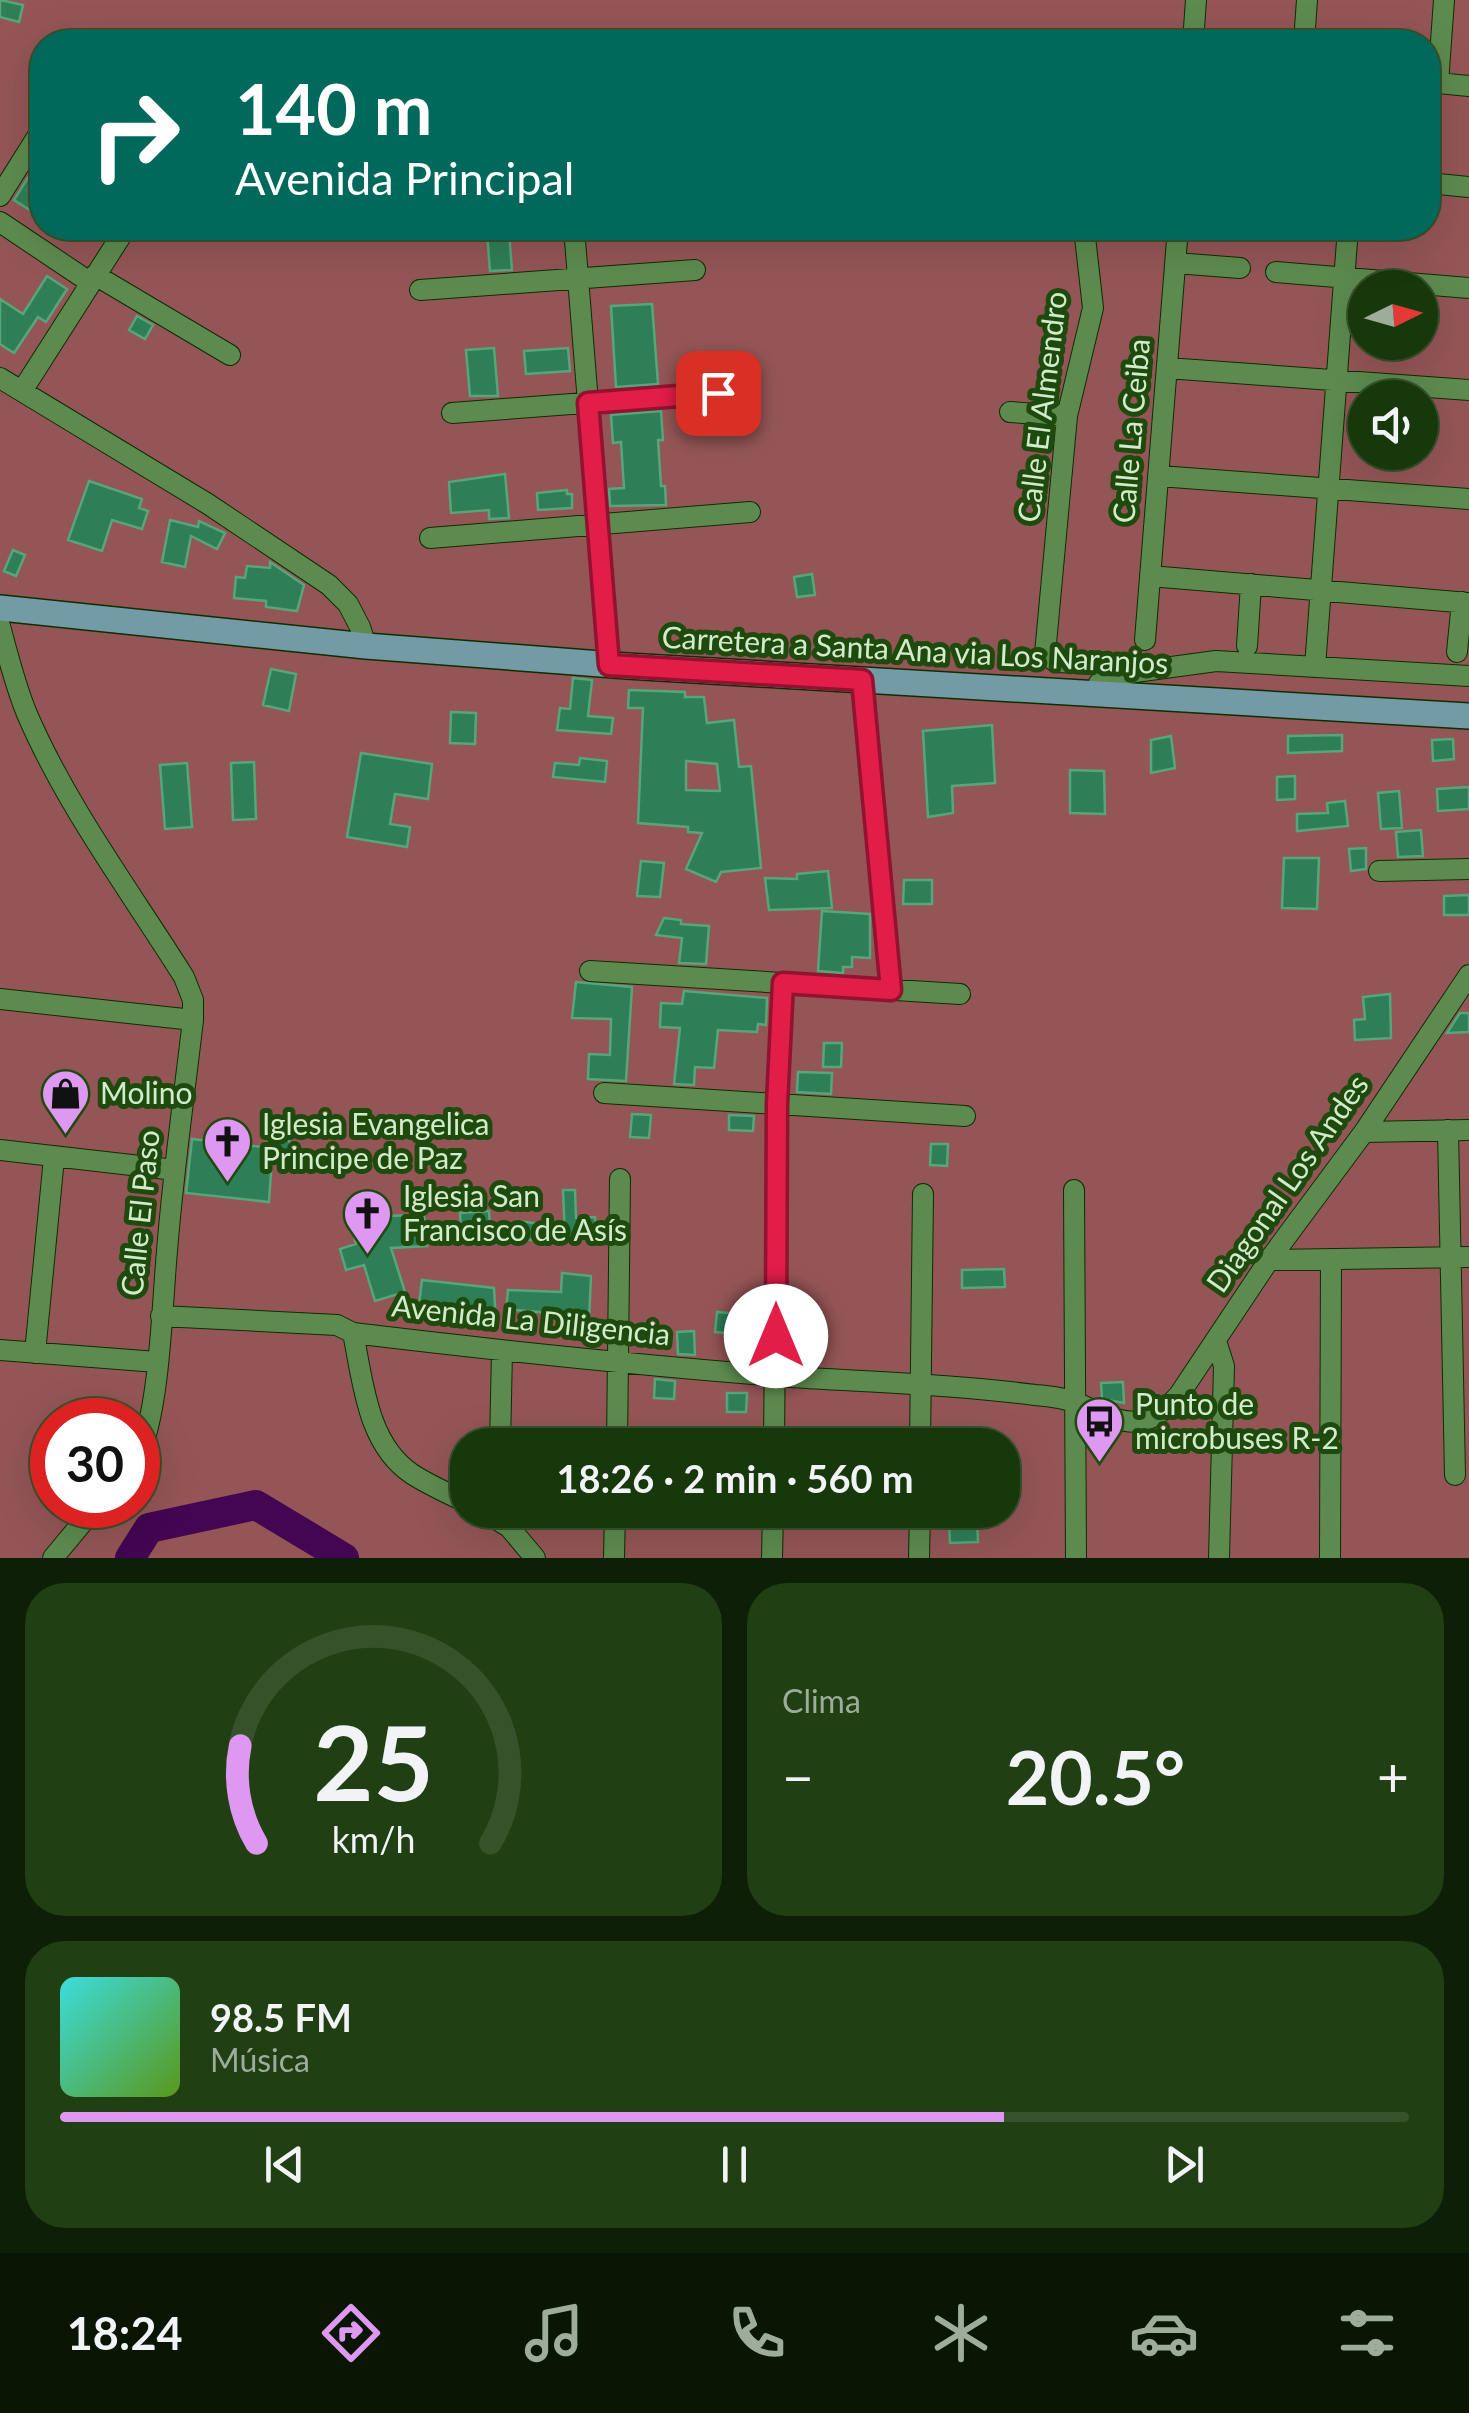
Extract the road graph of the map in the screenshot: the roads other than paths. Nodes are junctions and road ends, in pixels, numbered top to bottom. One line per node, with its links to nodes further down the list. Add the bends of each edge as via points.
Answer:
1 (1196, 0): 4 (street)
2 (1307, 0): 5 (street)
3 (1444, 0): 6 (street)
4 (1194, 30)
5 (1305, 30)
6 (1440, 30)
7 (1440, 83): 8 (street)
8 (1469, 86)
9 (30, 148): 12 (street)
10 (1440, 185): 11 (street)
11 (1469, 187)
12 (0, 196)
13 (0, 222): 24 (street)
14 (118, 240): 24 (street)
15 (575, 240): 25 (street)
16 (1085, 240): 38 (street, Calle El Almendro, via 1092,308)
17 (1177, 240): 19 (street, Calle La Ceiba)
18 (1348, 240): 23 (street)
19 (1176, 264): 20 (street); 29 (street, Calle La Ceiba)
20 (1240, 268)
21 (695, 270): 25 (street)
22 (1276, 272): 23 (street)
23 (1346, 278): 26 (street); 31 (street)
24 (93, 279): 28 (street); 33 (street)
25 (578, 279): 27 (street); 35 (street)
26 (1469, 288)
27 (420, 290)
28 (230, 355)
29 (1167, 368): 31 (street); 39 (street, Calle La Ceiba)
30 (0, 378): 33 (street)
31 (1337, 380): 32 (street); 40 (street)
32 (1469, 390)
33 (22, 391): 52 (street, via 329,585 348,604)
34 (718, 393): 35 (street)
35 (588, 403): 37 (street); 43 (street)
36 (1010, 412): 38 (street)
37 (452, 414)
38 (1067, 416): 58 (street, Calle El Almendro, via 1046,654 1056,662 1102,664)
39 (1159, 476): 40 (street); 45 (street, Calle La Ceiba)
40 (1329, 486): 41 (street); 47 (street)
41 (1469, 498)
42 (750, 512): 43 (street)
43 (598, 526): 44 (street); 55 (street)
44 (430, 538)
45 (1150, 576): 46 (street); 51 (street, Calle La Ceiba)
46 (1251, 584): 47 (street); 53 (street)
47 (1321, 590): 48 (street); 56 (street)
48 (1466, 602): 54 (street)
49 (0, 608): 52 (main road, Carretera a Santa Ana via Los Naranjos)
50 (0, 626): 70 (street, via 28,716 64,786 184,977)
51 (1145, 640)
52 (366, 646): 55 (main road, Carretera a Santa Ana via Los Naranjos)
53 (1247, 646)
54 (1458, 652)
55 (609, 665): 59 (main road, Carretera a Santa Ana via Los Naranjos)
56 (1315, 667): 57 (street); 58 (street, via 1216,661)
57 (1469, 676)
58 (1107, 679): 60 (street)
59 (862, 680): 60 (main road, Carretera a Santa Ana via Los Naranjos); 67 (street)
60 (1080, 694): 61 (main road, Carretera a Santa Ana via Los Naranjos)
61 (1469, 716)
62 (1469, 870): 63 (street)
63 (1378, 872)
64 (590, 971): 66 (street)
65 (1469, 975): 75 (street, Diagonal Los Andes)
66 (783, 983): 67 (street); 72 (street)
67 (891, 990): 68 (street)
68 (960, 994)
69 (0, 999): 70 (street)
70 (193, 1010): 78 (street, Calle El Paso)
71 (604, 1093): 72 (street)
72 (777, 1104): 73 (street); 94 (street)
73 (965, 1116)
74 (1459, 1130): 75 (street); 82 (street)
75 (1364, 1132): 84 (street, Diagonal Los Andes)
76 (0, 1150): 77 (street)
77 (54, 1158): 78 (street); 90 (street)
78 (175, 1170): 85 (street, Calle El Paso)
79 (620, 1179): 91 (street)
80 (1074, 1190): 97 (street)
81 (923, 1194): 95 (street)
82 (1460, 1258): 83 (street); 93 (street)
83 (1331, 1259): 84 (street); 117 (street)
84 (1269, 1260): 87 (street, Diagonal Los Andes)
85 (161, 1316): 86 (street, Avenida La Diligencia, via 337,1326); 92 (street, Calle El Paso)
86 (353, 1333): 89 (street, Avenida La Diligencia); 104 (street, via 370,1415 386,1446 409,1472)
87 (1216, 1341): 98 (street, Diagonal Los Andes, via 1164,1412); 116 (street, via 1224,1366)
88 (0, 1350): 90 (street)
89 (502, 1351): 91 (street, Avenida La Diligencia); 99 (street)
90 (36, 1354): 92 (street)
91 (618, 1361): 94 (street, Avenida La Diligencia); 100 (street)
92 (156, 1362): 96 (street, Calle El Paso)
93 (1461, 1371): 103 (street)
94 (775, 1376): 95 (street, Avenida La Diligencia); 101 (street)
95 (921, 1386): 97 (street, Avenida La Diligencia); 102 (street)
96 (152, 1398)
97 (1076, 1402): 98 (street, Avenida La Diligencia, via 1107,1418); 115 (street)
98 (1148, 1421)
99 (500, 1428)
100 (616, 1428)
101 (774, 1428)
102 (920, 1428)
103 (1455, 1475)
104 (450, 1494)
105 (78, 1528): 110 (street)
106 (510, 1528): 111 (street)
107 (615, 1528): 112 (street)
108 (773, 1528): 113 (street)
109 (920, 1528): 114 (street)
110 (53, 1558)
111 (535, 1558)
112 (614, 1558)
113 (772, 1558)
114 (919, 1558)
115 (1076, 1558)
116 (1219, 1558)
117 (1330, 1558)

